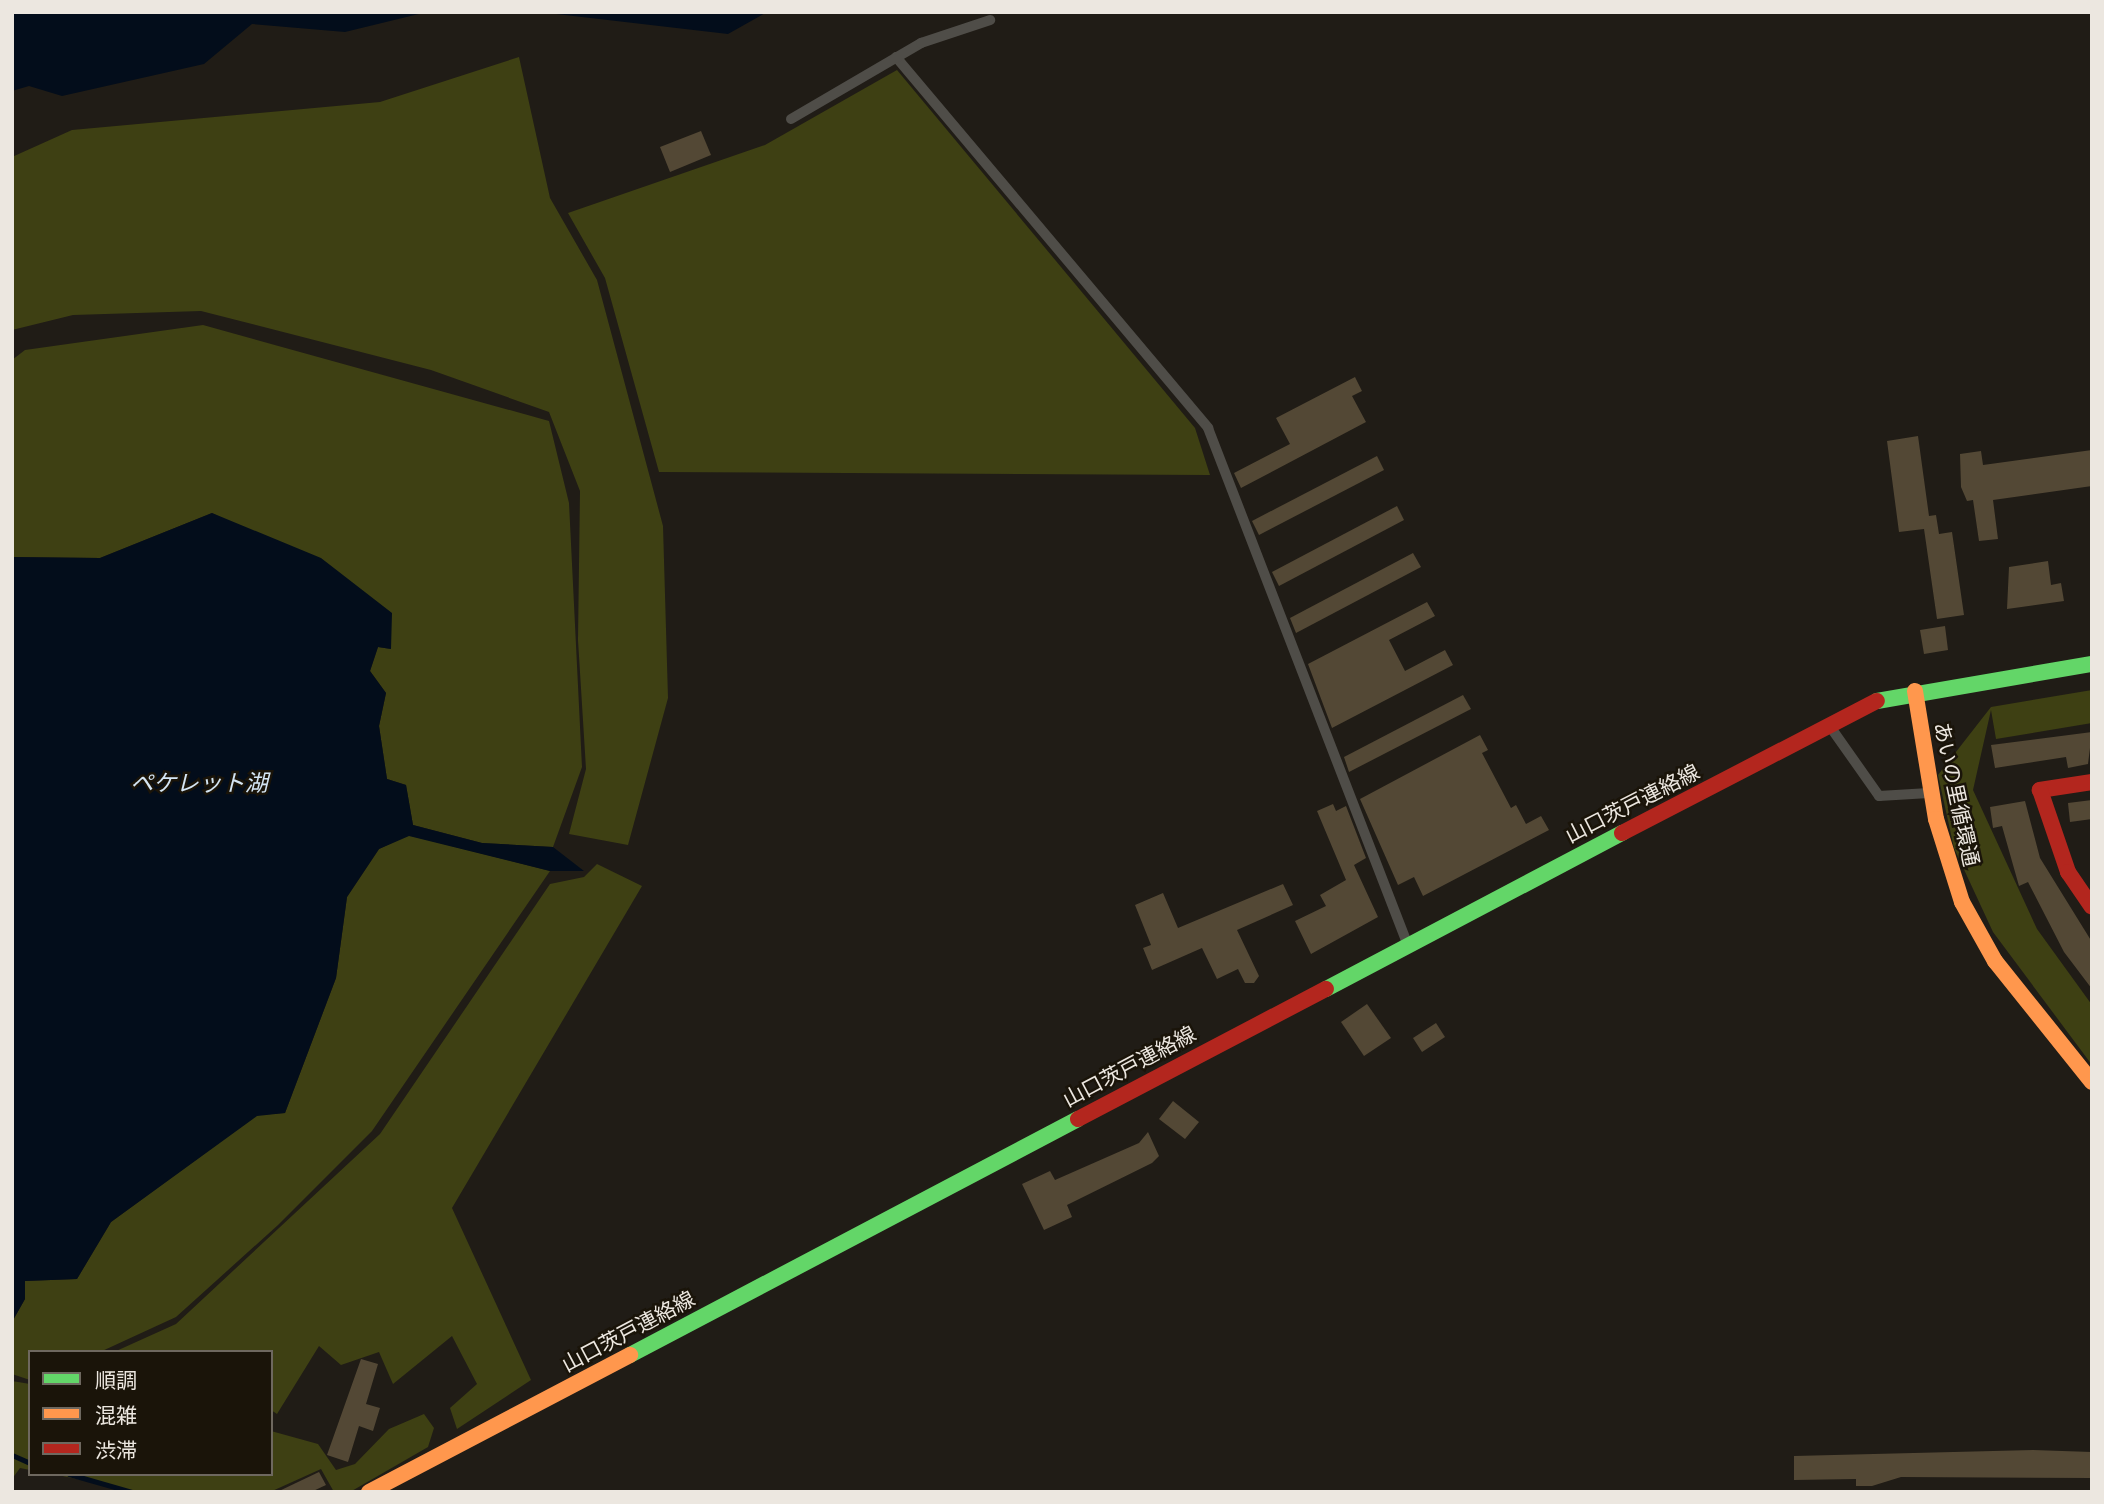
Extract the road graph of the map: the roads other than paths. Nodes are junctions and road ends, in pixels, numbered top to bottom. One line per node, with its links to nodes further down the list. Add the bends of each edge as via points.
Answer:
1 (990, 20): 2 (lane)
2 (897, 57): 3 (lane); 10 (lane, via 1208,428)
3 (791, 119)
4 (2092, 664): 5 (street)
5 (1915, 691): 6 (street, 山口茨戸連絡線, via 1879,699); 8 (street, あいの里循環通)
6 (1829, 725): 8 (lane, via 1879,796); 10 (street, 山口茨戸連絡線)
7 (2092, 782): 9 (street, via 2040,790 2068,872)
8 (1932, 793): 11 (street, あいの里循環通, via 1947,863 1982,937)
9 (2092, 908)
10 (1408, 943): 12 (street, 山口茨戸連絡線)
11 (2092, 1082)
12 (369, 1492)

